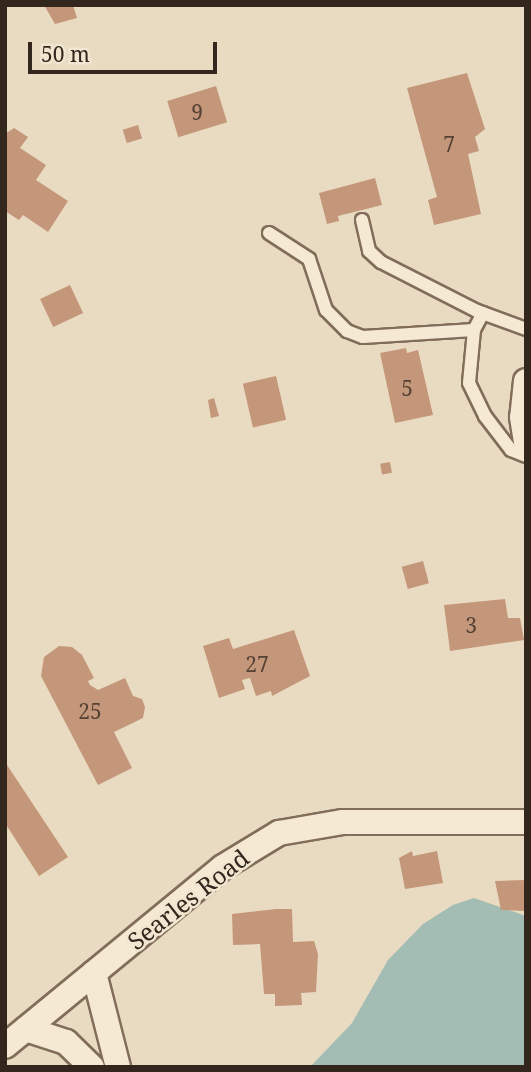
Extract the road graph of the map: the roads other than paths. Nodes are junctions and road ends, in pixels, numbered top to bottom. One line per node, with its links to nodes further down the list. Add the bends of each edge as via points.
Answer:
1 (362, 220): 3 (lane, via 369,251 381,262)
2 (269, 233): 5 (lane, via 309,259 326,310 347,331 363,337)
3 (483, 313): 4 (lane); 5 (lane)
4 (526, 329)
5 (474, 330): 8 (lane, via 469,383 485,416 511,450)
6 (526, 381): 7 (street, via 522,418)
7 (526, 443)
8 (526, 456)
9 (526, 822): 10 (street, Searles Road, via 343,822 279,833 223,867)
10 (94, 973): 11 (street, Searles Road); 14 (street)
11 (26, 1029): 12 (street, Searles Road); 13 (street, via 66,1042)
12 (5, 1046)
13 (92, 1067)
14 (118, 1067)

